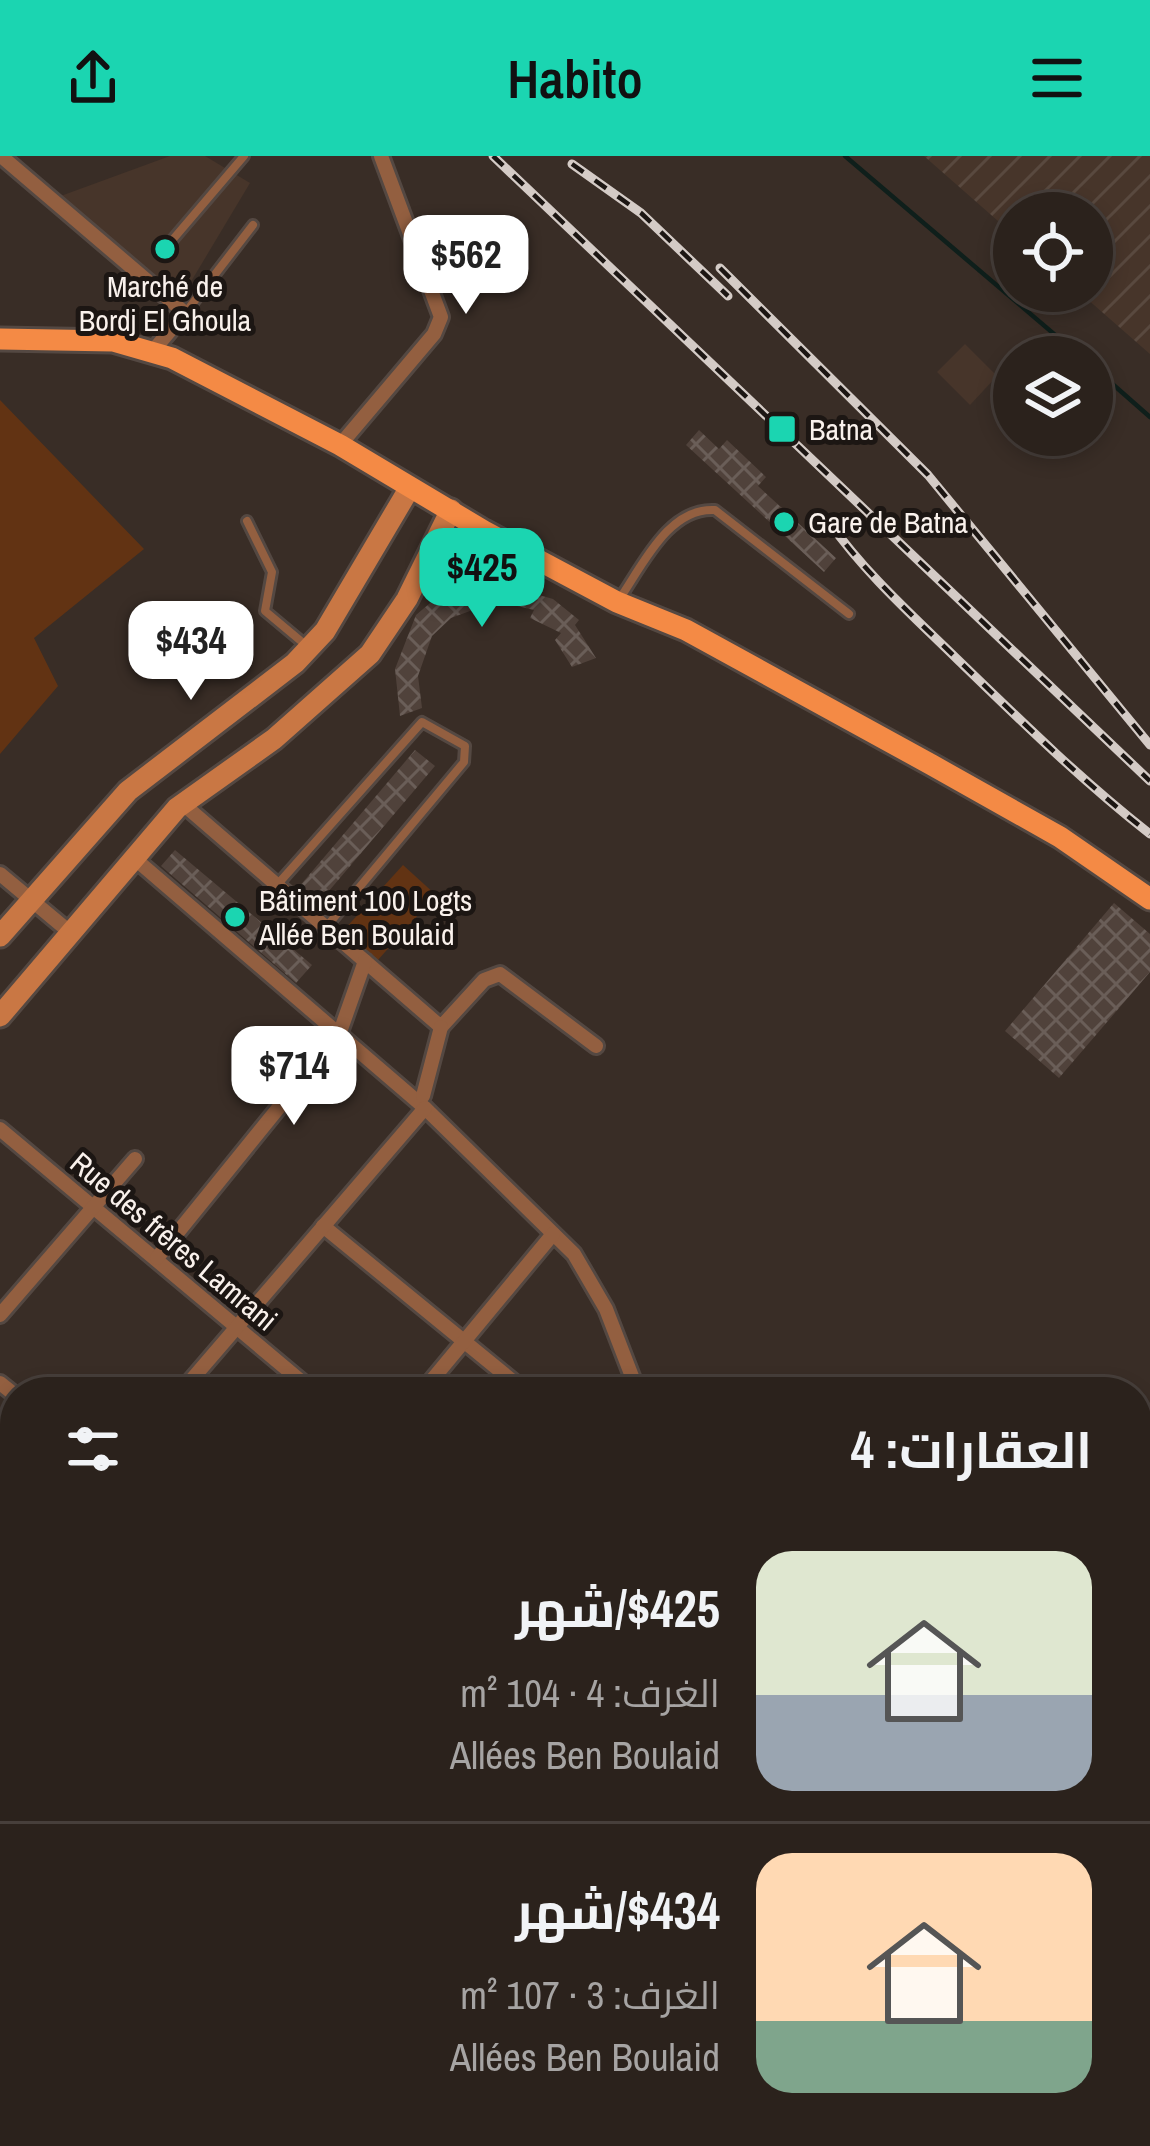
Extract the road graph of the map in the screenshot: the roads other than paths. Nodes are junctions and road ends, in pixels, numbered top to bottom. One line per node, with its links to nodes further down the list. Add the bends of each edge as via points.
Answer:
1 (1, 156): 6 (street)
2 (244, 156): 5 (lane)
3 (381, 156): 9 (street, via 441,317)
4 (253, 225): 6 (lane)
5 (163, 251)
6 (184, 313): 8 (street)
7 (0, 339): 8 (main road, via 78,337)
8 (152, 352): 9 (main road)
9 (340, 445): 10 (main road)
10 (409, 489): 11 (main road); 15 (main road)
11 (451, 510): 13 (main road); 16 (main road, via 370,654 274,739)
12 (247, 521): 15 (lane, via 272,572 265,611)
13 (617, 602): 14 (lane, via 679,518 700,509 715,510); 20 (main road, via 686,630 932,765)
14 (849, 614)
15 (309, 648): 21 (main road, via 128,791)
16 (183, 804): 17 (main road); 19 (street)
17 (134, 858): 23 (main road); 28 (street)
18 (0, 874): 21 (street)
19 (277, 885): 22 (street); 22 (lane, via 422,722 465,746 464,761)
20 (1150, 898)
21 (31, 899): 23 (street); 24 (main road)
22 (326, 927): 25 (street)
23 (72, 934): 26 (main road)
24 (0, 936)
25 (365, 961): 27 (street); 28 (street)
26 (0, 1016)
27 (441, 1027): 29 (street, via 484,980 500,974); 30 (street)
28 (340, 1032): 30 (street); 36 (street)
29 (596, 1046)
30 (424, 1102): 34 (street); 35 (street)
31 (0, 1129): 33 (street, Rue des frères Lamrani)
32 (135, 1160): 33 (street)
33 (93, 1209): 36 (street, Rue des frères Lamrani); 37 (street)
34 (323, 1226): 38 (street); 39 (street)
35 (554, 1234): 39 (street); 44 (street, via 606,1309)
36 (158, 1258): 38 (street, Rue des frères Lamrani)
37 (0, 1315)
38 (236, 1329): 40 (street); 41 (street, Rue des frères Lamrani)
39 (466, 1344): 42 (street); 43 (street)
40 (194, 1377)
41 (295, 1377)
42 (436, 1377)
43 (507, 1377)
44 (629, 1377)

